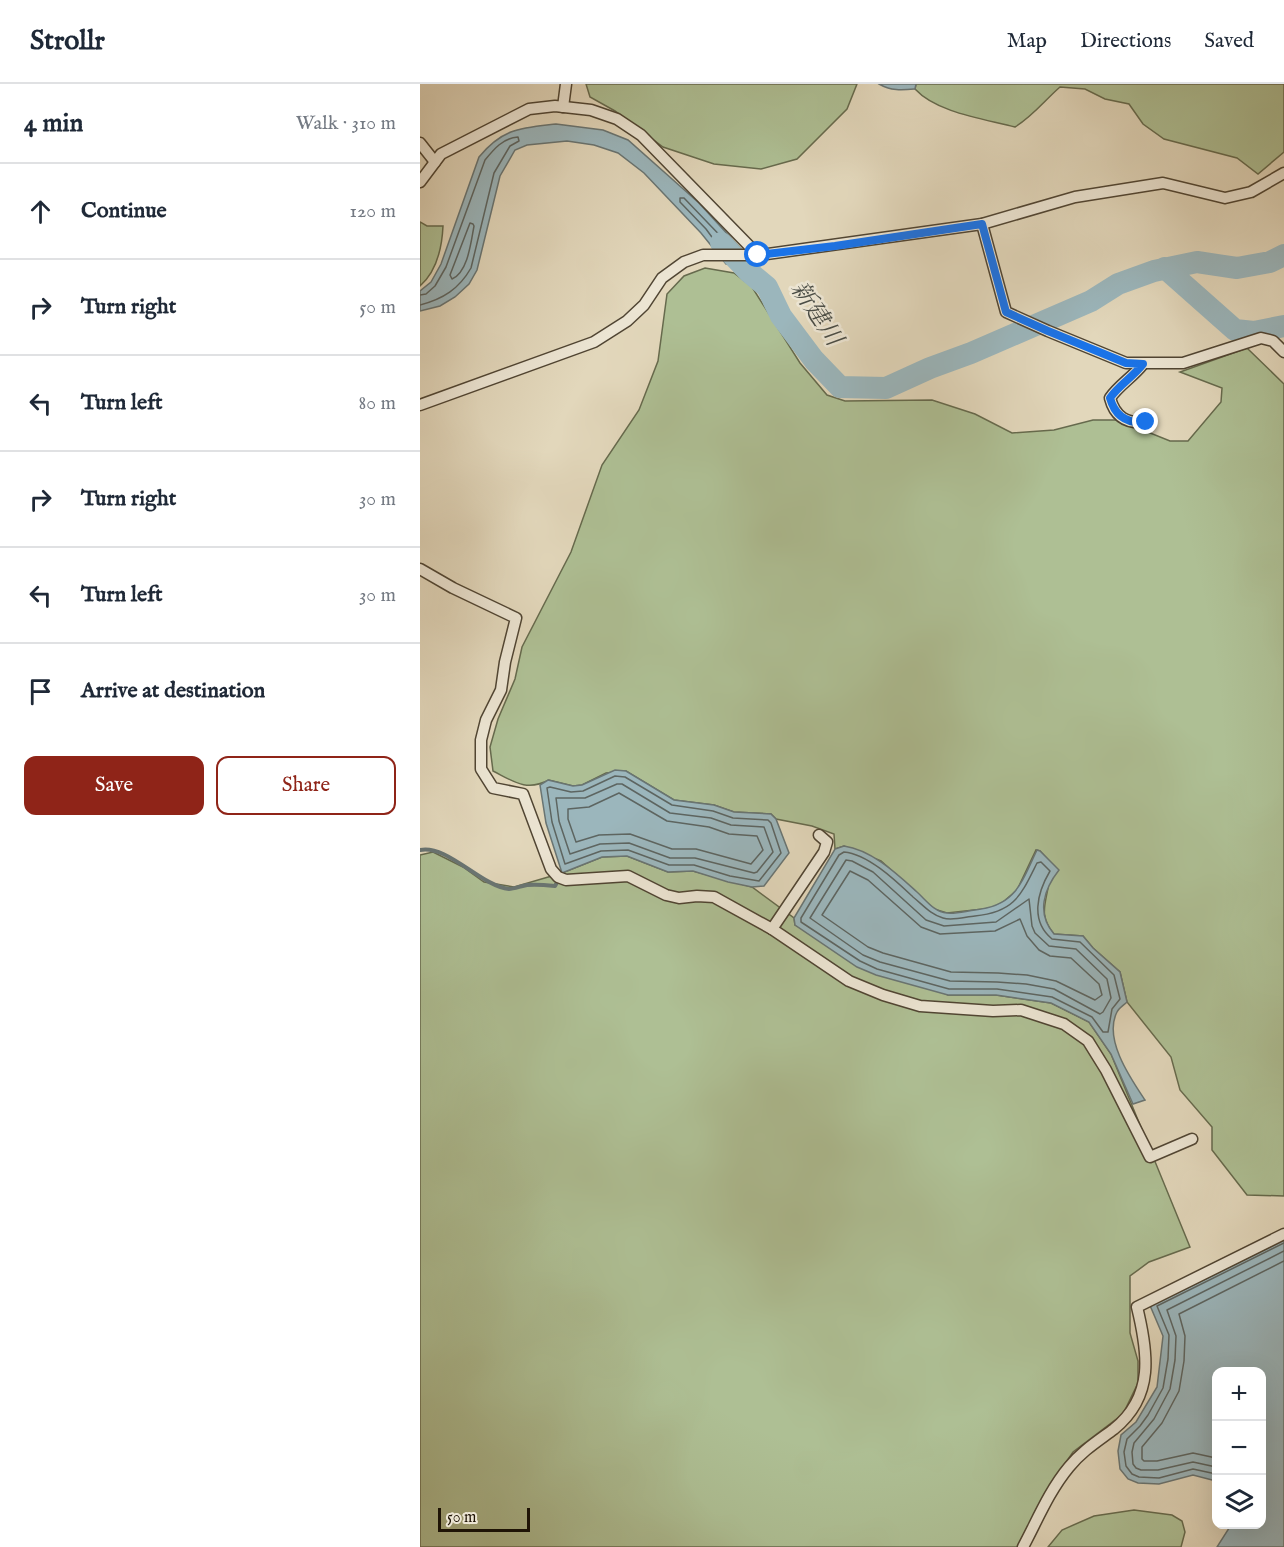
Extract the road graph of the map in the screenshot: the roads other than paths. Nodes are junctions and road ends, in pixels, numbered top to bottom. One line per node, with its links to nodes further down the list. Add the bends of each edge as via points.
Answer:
1 (566, 84): 2 (street)
2 (564, 107): 4 (street, via 529,109 441,154); 8 (street, via 591,110 617,119 641,135)
3 (420, 143): 4 (street)
4 (435, 162): 6 (street)
5 (1284, 173): 7 (street, via 1251,192 1225,198 1163,183 1075,197)
6 (420, 182)
7 (982, 224): 8 (street); 10 (street, via 1006,312 1126,363)
8 (754, 255): 11 (street, via 703,255 684,262 662,278 644,305 627,321 594,342)
9 (1284, 352): 10 (street, via 1273,341 1261,338 1183,363)
10 (1143, 364): 12 (street, via 1110,398 1113,410 1122,419)
11 (420, 405)
12 (1146, 422)
13 (420, 569): 15 (street, via 516,618 501,690 481,740 481,769 493,788 523,794 558,878 628,876 666,895 714,897)
14 (819, 835): 15 (street, via 827,842 824,852)
15 (772, 929): 16 (street, via 849,981 883,995 920,1006 1021,1011 1064,1024 1088,1041 1150,1157)
16 (1192, 1139)
17 (1284, 1234): 18 (street, via 1137,1306 1147,1361 1143,1387 1131,1411 1068,1468)
18 (1023, 1547)

